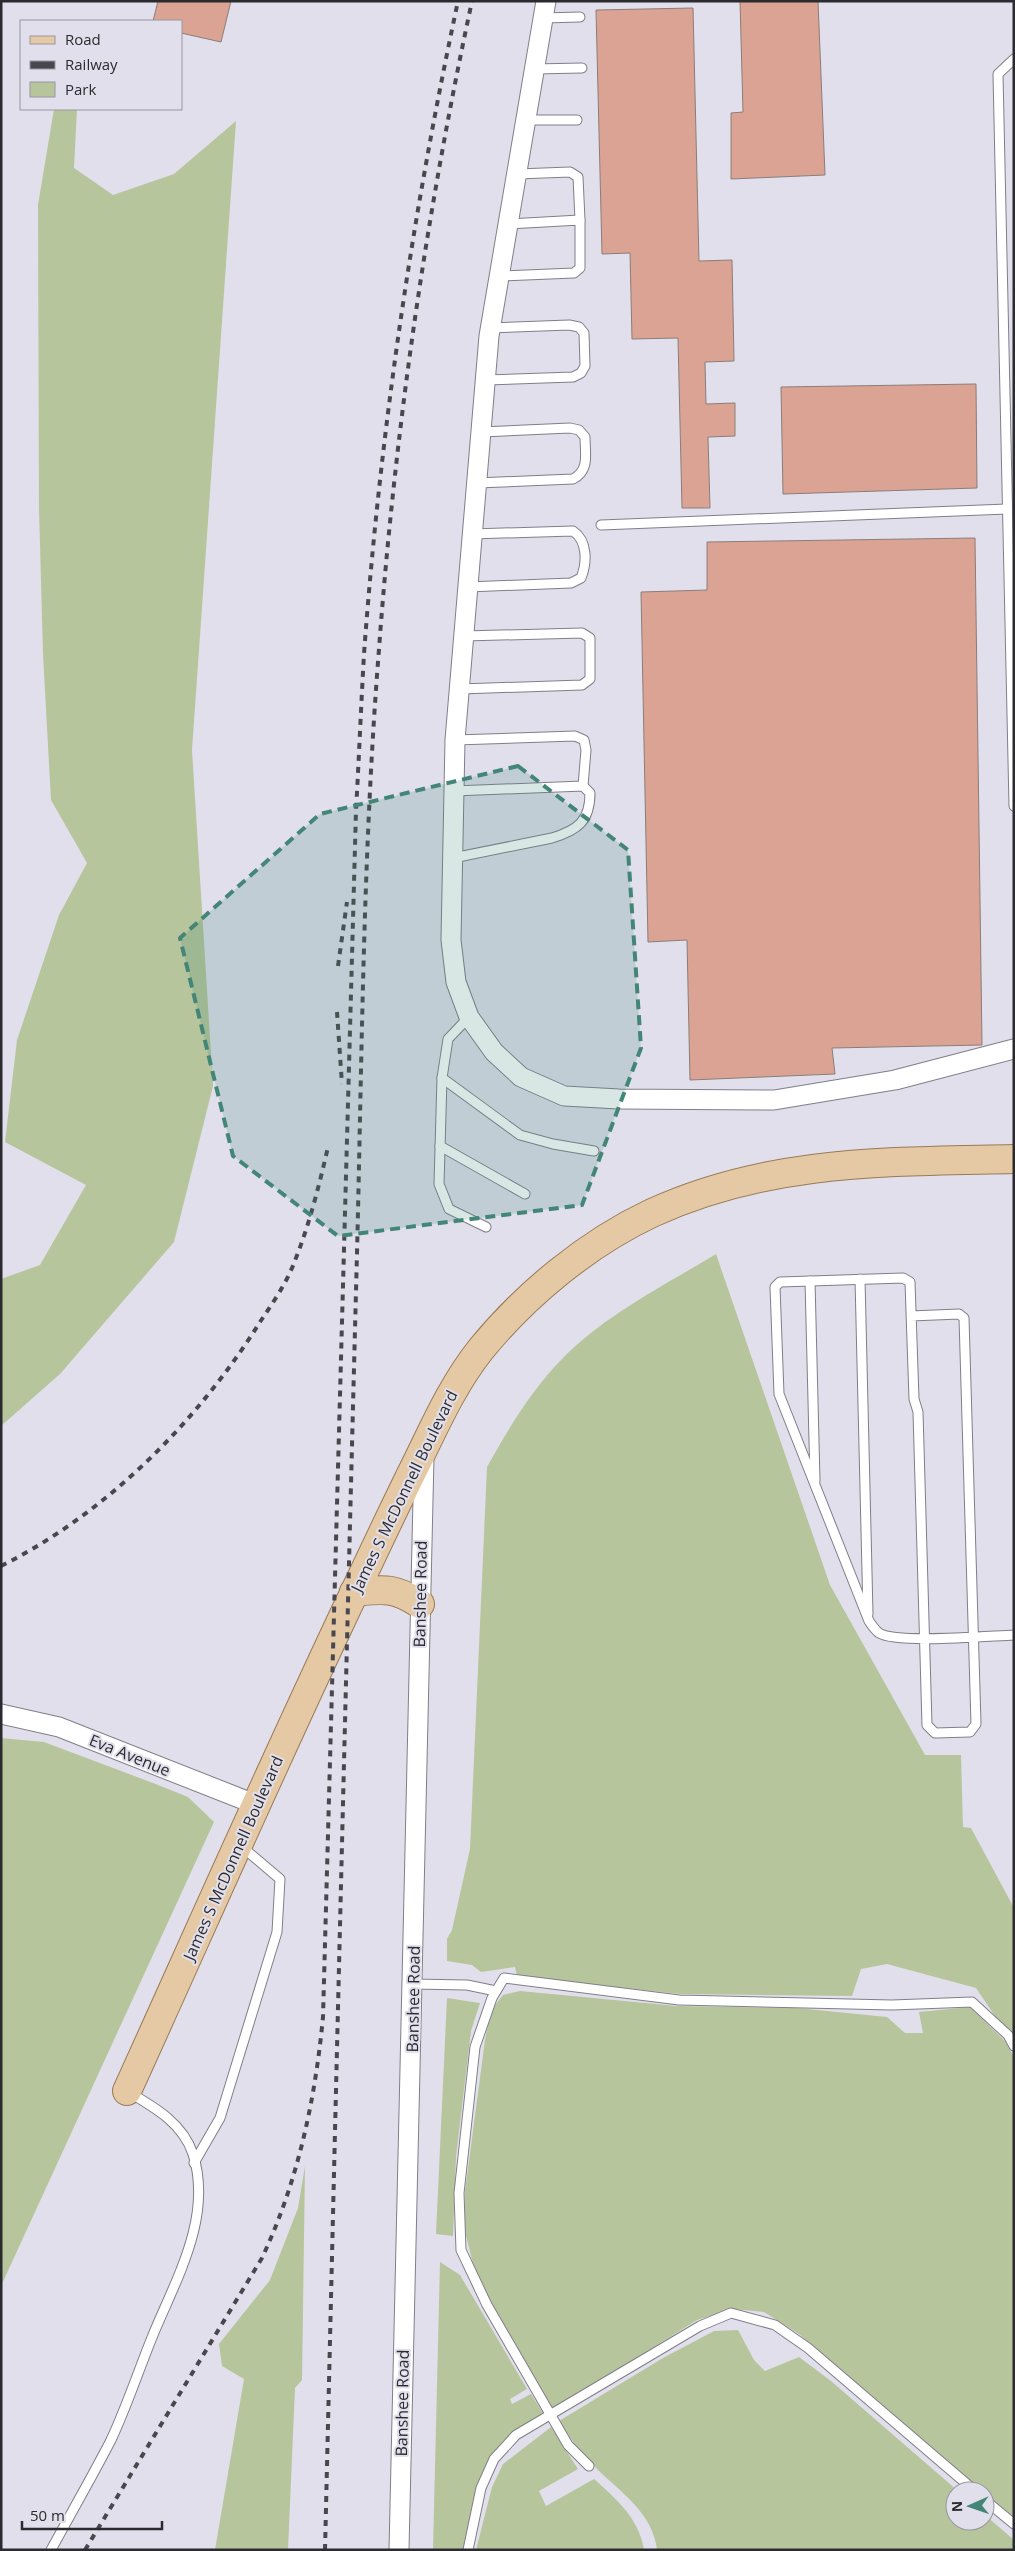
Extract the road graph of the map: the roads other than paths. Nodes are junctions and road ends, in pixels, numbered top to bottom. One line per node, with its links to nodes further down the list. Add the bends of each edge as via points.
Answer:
1 (544, 10): 2 (lane); 5 (street)
2 (580, 17)
3 (1014, 59): 16 (lane, via 998,74)
4 (582, 68): 5 (lane)
5 (534, 69): 6 (street)
6 (525, 120): 7 (lane); 8 (street)
7 (577, 120)
8 (516, 174): 9 (lane, via 570,172 578,177); 10 (street)
9 (580, 220): 10 (lane); 11 (lane, via 582,260 574,273)
10 (508, 224): 11 (street)
11 (499, 276): 12 (street)
12 (490, 328): 13 (street); 13 (lane, via 569,324 578,327 584,333 584,366 581,373 573,377)
13 (486, 380): 14 (street)
14 (481, 432): 15 (street); 15 (lane, via 579,430 585,437 586,466 582,475 573,479)
15 (477, 484): 18 (street)
16 (1007, 509): 17 (lane); 25 (lane)
17 (601, 525)
18 (472, 534): 19 (street); 19 (lane, via 573,531 584,542 584,570 581,578 571,582)
19 (468, 587): 20 (street)
20 (464, 636): 21 (street); 21 (lane, via 582,633 590,638 590,679 582,685)
21 (460, 689): 22 (street)
22 (455, 740): 23 (lane, via 575,736 584,740 586,750); 24 (street)
23 (583, 786): 24 (lane); 26 (lane, via 590,793 590,808 584,820 567,833)
24 (454, 791): 26 (street)
25 (1014, 806)
26 (453, 858): 27 (street, via 452,940 456,982)
27 (469, 1017): 28 (street, via 494,1052 521,1078 564,1096 774,1100 896,1080); 29 (lane, via 448,1039)
28 (1014, 1049)
29 (442, 1078): 30 (lane); 31 (lane, via 520,1135)
30 (440, 1146): 33 (lane); 34 (lane, via 439,1184 449,1209)
31 (594, 1151)
32 (1014, 1159): 38 (main road, James S McDonnell Boulevard, via 871,1163 801,1169 720,1188 650,1214 580,1257 522,1304 480,1351 458,1383 445,1402)
33 (525, 1194)
34 (486, 1227)
35 (860, 1279): 36 (lane); 37 (lane, via 903,1278 910,1282); 42 (lane)
36 (810, 1281): 39 (lane); 39 (lane, via 780,1282 775,1287 778,1394)
37 (912, 1316): 44 (lane, via 959,1314 964,1318); 45 (lane)
38 (424, 1447): 40 (main road, James S McDonnell Boulevard); 41 (street, Banshee Road)
39 (815, 1486): 42 (lane)
40 (354, 1592): 41 (main road, via 383,1589 403,1593); 47 (main road, James S McDonnell Boulevard)
41 (420, 1604): 49 (street, Banshee Road)
42 (869, 1621): 45 (lane, via 878,1633 897,1638)
43 (1014, 1635): 44 (lane)
44 (974, 1636): 45 (lane); 45 (lane, via 976,1724 970,1732 935,1733 927,1725)
45 (924, 1637)
46 (1, 1714): 47 (street, Eva Avenue, via 60,1727)
47 (257, 1806): 48 (main road, James S McDonnell Boulevard)
48 (239, 1844): 52 (main road, James S McDonnell Boulevard); 53 (lane, via 280,1879 277,1932 220,2118)
49 (413, 1984): 50 (lane, via 467,1985); 60 (street, Banshee Road)
50 (496, 1991): 51 (lane, via 504,1978 679,2000 892,2005 972,2002 1008,2035); 54 (lane, via 475,2047 458,2193 460,2250 487,2305)
51 (1014, 2046)
52 (127, 2091): 53 (lane, via 156,2108 179,2128 193,2154)
53 (194, 2163): 59 (lane, via 199,2198 186,2261 111,2439)
54 (551, 2414): 55 (lane, via 568,2445); 56 (lane, via 700,2326 731,2313 775,2325 808,2348); 61 (lane, via 516,2435 494,2459 481,2488)
55 (589, 2466)
56 (963, 2481)
57 (995, 2508): 58 (lane)
58 (1014, 2524)
59 (51, 2550)
60 (399, 2550)
61 (468, 2550)

